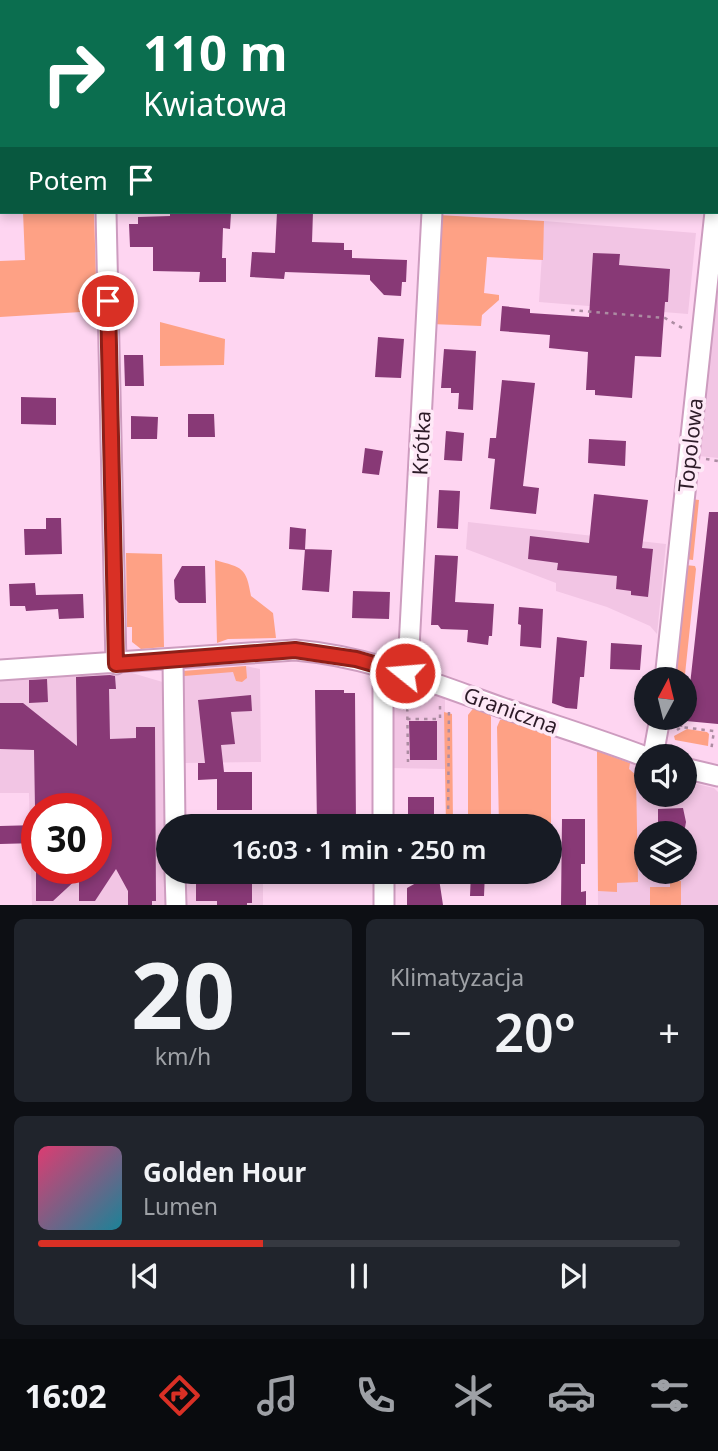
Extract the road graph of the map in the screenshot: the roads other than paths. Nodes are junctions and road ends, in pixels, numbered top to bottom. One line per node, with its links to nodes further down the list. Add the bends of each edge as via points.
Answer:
1 (106, 214): 5 (street)
2 (432, 214): 9 (street, Krótka)
3 (715, 214): 7 (street, Topolowa)
4 (173, 659): 5 (street, Graniczna); 6 (street, Graniczna, via 295,650); 13 (street)
5 (116, 664): 8 (street, Graniczna)
6 (383, 667): 9 (street, Graniczna); 14 (street)
7 (666, 667)
8 (0, 670)
9 (406, 678): 10 (street, Graniczna)
10 (634, 753)
11 (697, 771): 12 (street)
12 (718, 776)
13 (175, 814)
14 (383, 814)
15 (176, 884): 17 (street)
16 (384, 884): 18 (street)
17 (176, 905)
18 (384, 905)

